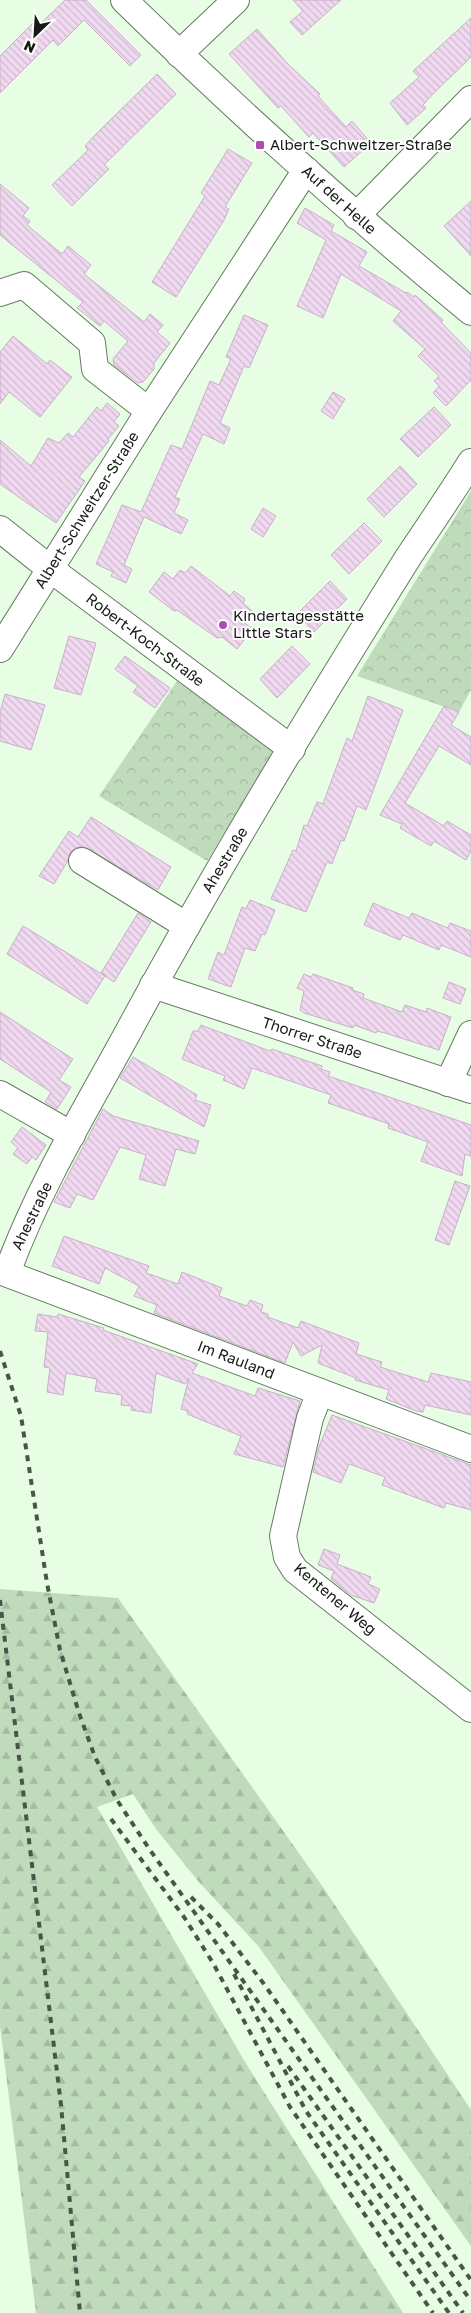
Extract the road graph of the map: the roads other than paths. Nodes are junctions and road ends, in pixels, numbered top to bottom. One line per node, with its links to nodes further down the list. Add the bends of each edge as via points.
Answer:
1 (124, 0): 3 (street, Auf der Helle)
2 (236, 0): 3 (street)
3 (179, 54): 5 (street, Auf der Helle)
4 (471, 99): 6 (street)
5 (306, 170): 6 (street, Auf der Helle); 9 (street, Albert-Schweitzer-Straße)
6 (356, 216): 8 (street, Auf der Helle)
7 (0, 293): 9 (street, via 24,285 92,343 95,369)
8 (471, 312)
9 (149, 411): 12 (street, Albert-Schweitzer-Straße)
10 (471, 462): 14 (street, Ahestraße, via 410,555)
11 (0, 529): 12 (street, Robert-Koch-Straße)
12 (49, 568): 13 (street, Albert-Schweitzer-Straße); 14 (street, Robert-Koch-Straße)
13 (0, 649)
14 (292, 749): 16 (street, Ahestraße)
15 (82, 861): 16 (street)
16 (187, 926): 17 (street, Ahestraße)
17 (153, 985): 19 (street, Thorrer Straße); 21 (street, Ahestraße)
18 (471, 1034): 19 (street)
19 (460, 1087)
20 (0, 1094): 21 (street)
21 (72, 1135): 22 (street, Ahestraße)
22 (3, 1272): 23 (street, Im Rauland)
23 (320, 1392): 24 (street, Im Rauland); 25 (street, Kentener Weg, via 310,1418 283,1536 287,1557 295,1570)
24 (471, 1449)
25 (471, 1709)

